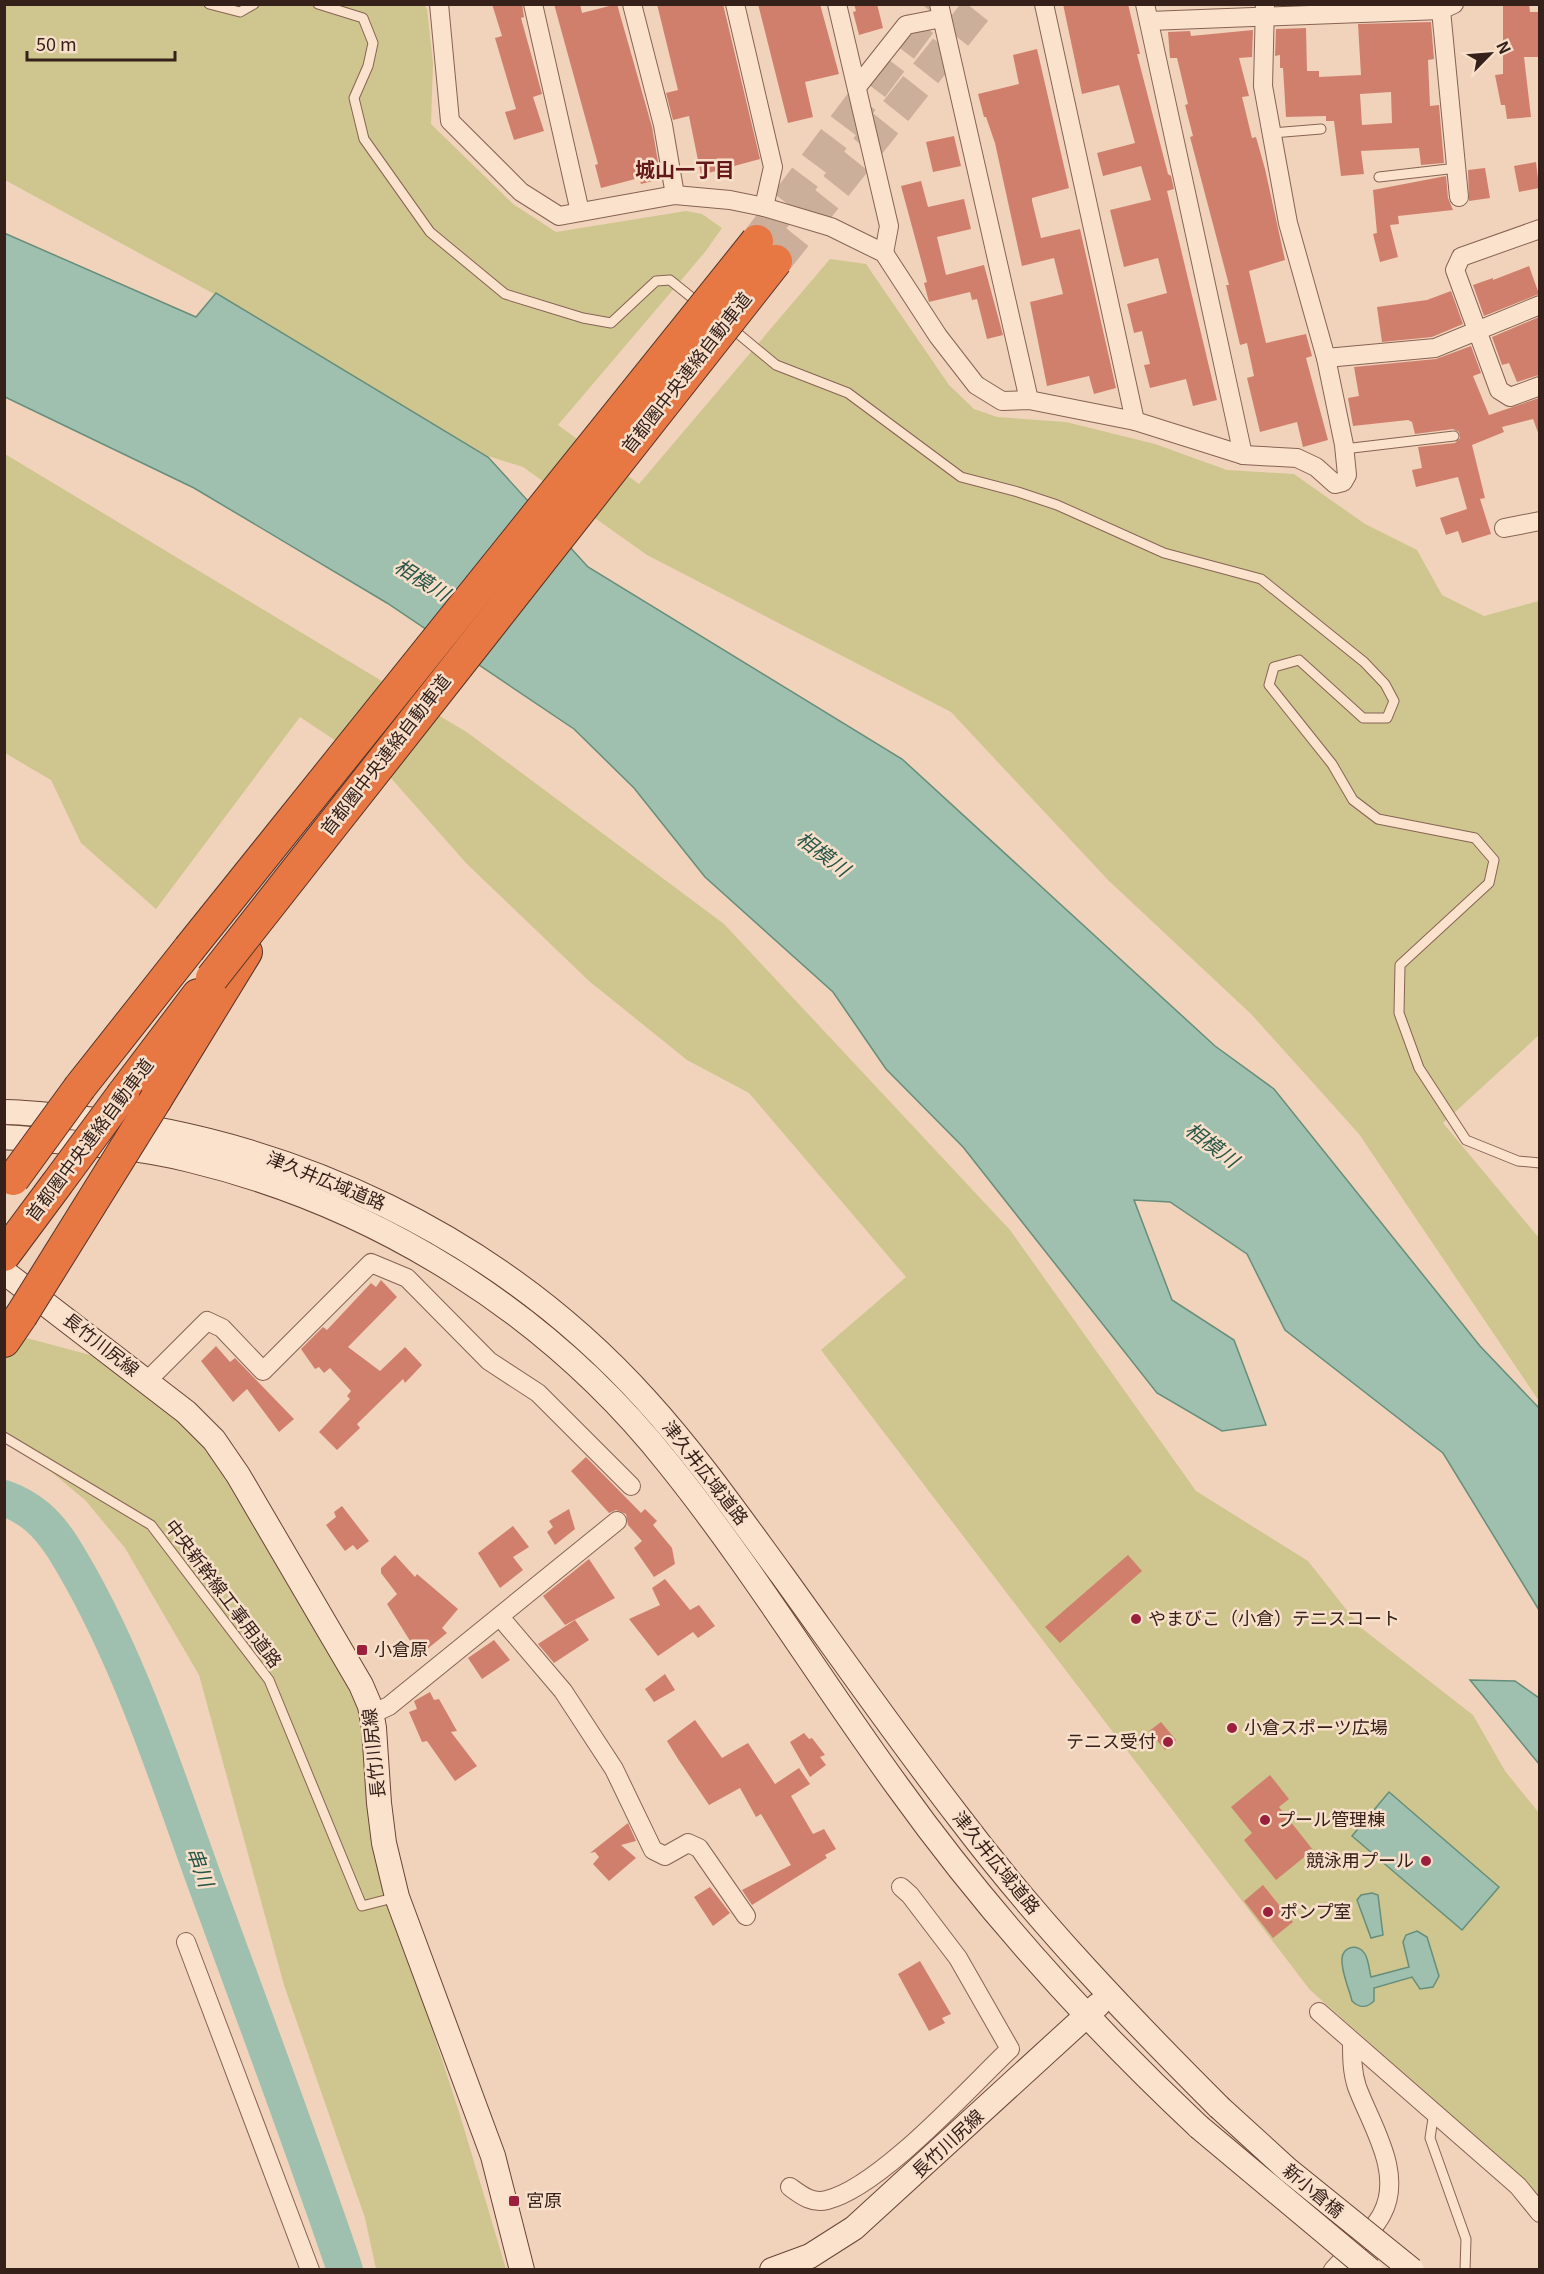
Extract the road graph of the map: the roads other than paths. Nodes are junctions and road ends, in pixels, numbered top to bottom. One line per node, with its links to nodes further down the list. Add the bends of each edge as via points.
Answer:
1 (209, 4): 2 (lane, via 240,12)
2 (254, 4)
3 (318, 4): 39 (lane, via 363,18 373,43 354,98 364,139 430,232 506,294 611,323 656,281 670,280 776,365 848,393 961,477 1057,505 1164,553 1261,579 1364,662 1385,684 1394,701 1387,718 1364,718 1299,660 1274,667 1269,685 1332,764 1353,800 1378,819 1475,838 1494,860 1489,883 1400,965 1399,1013 1419,1068 1466,1140 1518,1161)
4 (439, 4): 22 (street, via 450,121 521,192 559,216)
5 (532, 4): 22 (street)
6 (632, 4): 19 (street, via 663,125)
7 (735, 4): 21 (street, via 773,167)
8 (837, 4): 14 (street)
9 (1044, 4): 30 (street)
10 (1447, 7): 11 (street, via 1337,16); 17 (street)
11 (1265, 10): 13 (street); 16 (street, via 1263,86)
12 (941, 11): 14 (street, via 906,25); 29 (street)
13 (1147, 13): 33 (street)
14 (857, 87): 24 (street, via 889,226)
15 (1321, 129): 16 (lane)
16 (1272, 133): 27 (street, via 1288,223)
17 (1457, 168): 18 (lane); 20 (street)
18 (1379, 177)
19 (675, 195): 21 (street); 22 (street)
20 (1460, 197)
21 (764, 207): 24 (street, via 831,227)
22 (580, 212)
23 (1539, 229): 26 (street, via 1461,257 1455,270)
24 (884, 253): 29 (street, via 938,336 976,385 1002,400)
25 (1539, 305): 26 (street)
26 (1476, 332): 27 (street, via 1435,348); 28 (street, via 1499,390 1510,397)
27 (1326, 358): 32 (street)
28 (1539, 386)
29 (1029, 400): 30 (street)
30 (1135, 421): 33 (street)
31 (1454, 436): 32 (lane)
32 (1344, 448): 33 (street, via 1347,475 1335,484 1305,460)
33 (1243, 454)
34 (1539, 521): 35 (street)
35 (1504, 528)
36 (216, 985): 40 (highway, 首都圏中央連絡自動車道, bridge, via 296,869 766,251 189,949); 41 (highway, 首都圏中央連絡自動車道, bridge, via 123,1094); 43 (highway, bridge, via 156,1099)
37 (4, 1112): 54 (main road, 津久井広域道路, via 126,1123 186,1134 275,1159 356,1191 435,1231 547,1307 612,1365 686,1446 972,1835)
38 (4, 1137): 56 (main road, 津久井広域道路, via 146,1151 278,1186 396,1238 472,1283 541,1334 607,1395 666,1460 721,1532 924,1822 1006,1926)
39 (1539, 1163)
40 (4, 1190)
41 (4, 1255)
42 (4, 1272): 44 (main road, 長竹川尻線)
43 (4, 1341)
44 (147, 1381): 46 (street, via 207,1321 222,1328 263,1371 370,1263 406,1278 489,1361 538,1393); 49 (main road, 長竹川尻線, via 200,1425 222,1451 346,1659)
45 (4, 1437): 51 (lane, 中央新幹線工事用道路, via 151,1525 269,1680 362,1906)
46 (631, 1486)
47 (617, 1521): 48 (street)
48 (500, 1617): 49 (street, via 389,1706); 52 (street, via 563,1691 614,1769 653,1850 664,1856 688,1844 699,1848)
49 (372, 1714): 51 (main road, 長竹川尻線, via 382,1823)
50 (901, 1887): 61 (street, via 958,1958 1010,2049)
51 (397, 1897): 66 (main road, 長竹川尻線, via 493,2156)
52 (746, 1916)
53 (186, 1942): 65 (street)
54 (1108, 1995): 56 (main road, 長竹川尻線); 58 (main road, 津久井広域道路)
55 (1319, 2012): 57 (street)
56 (1086, 2016): 60 (main road, 津久井広域道路); 62 (main road, 長竹川尻線)
57 (1352, 2042): 59 (street); 68 (street, via 1357,2086 1378,2133 1388,2172 1388,2197 1382,2216)
58 (1219, 2107): 70 (main road, 新小倉橋, bridge, via 1305,2184)
59 (1434, 2112): 64 (street, via 1518,2186); 71 (lane, via 1430,2138 1466,2239)
60 (1199, 2127): 69 (main road, 新小倉橋, bridge)
61 (922, 2133): 62 (street); 63 (street, via 863,2185 826,2201 807,2199)
62 (937, 2154): 67 (main road, 長竹川尻線, via 854,2229 810,2256)
63 (790, 2187)
64 (1539, 2213)
65 (310, 2270)
66 (522, 2270)
67 (772, 2270)
68 (1333, 2270)
69 (1370, 2270)
70 (1412, 2270)
71 (1465, 2270)

